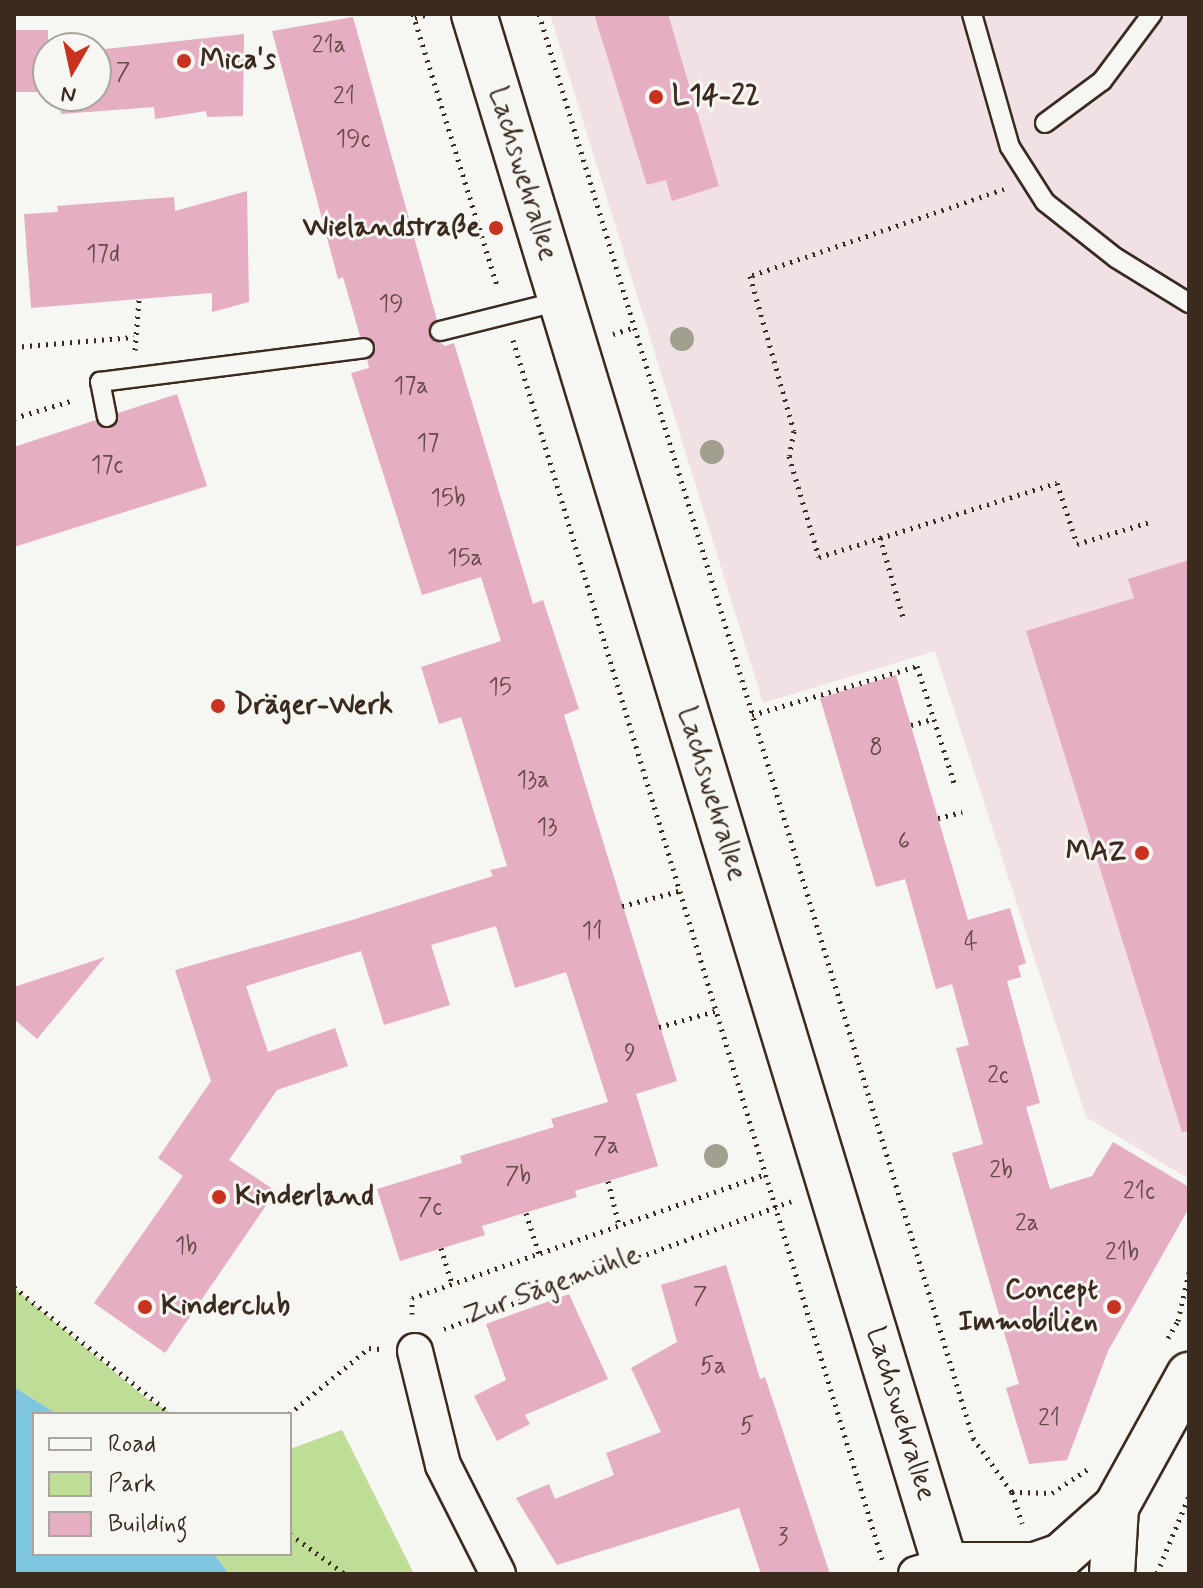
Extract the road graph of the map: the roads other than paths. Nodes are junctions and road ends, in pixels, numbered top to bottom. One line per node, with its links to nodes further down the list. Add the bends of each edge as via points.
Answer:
1 (474, 14): 5 (main road, Lachswehrallee)
2 (972, 14): 6 (lane, via 1010,147 1045,202 1116,258)
3 (1152, 14): 4 (lane, via 1102,81)
4 (1045, 123)
5 (560, 301): 7 (lane); 13 (main road, Lachswehrallee, via 832,1188)
6 (1189, 303)
7 (440, 331)
8 (364, 348): 9 (lane, via 100,382)
9 (107, 417)
10 (415, 1351): 14 (street, via 443,1465)
11 (1176, 1361): 12 (main road)
12 (1116, 1507): 13 (main road, via 1061,1556 1035,1565); 15 (main road)
13 (937, 1571)
14 (498, 1574)
15 (1112, 1574)

